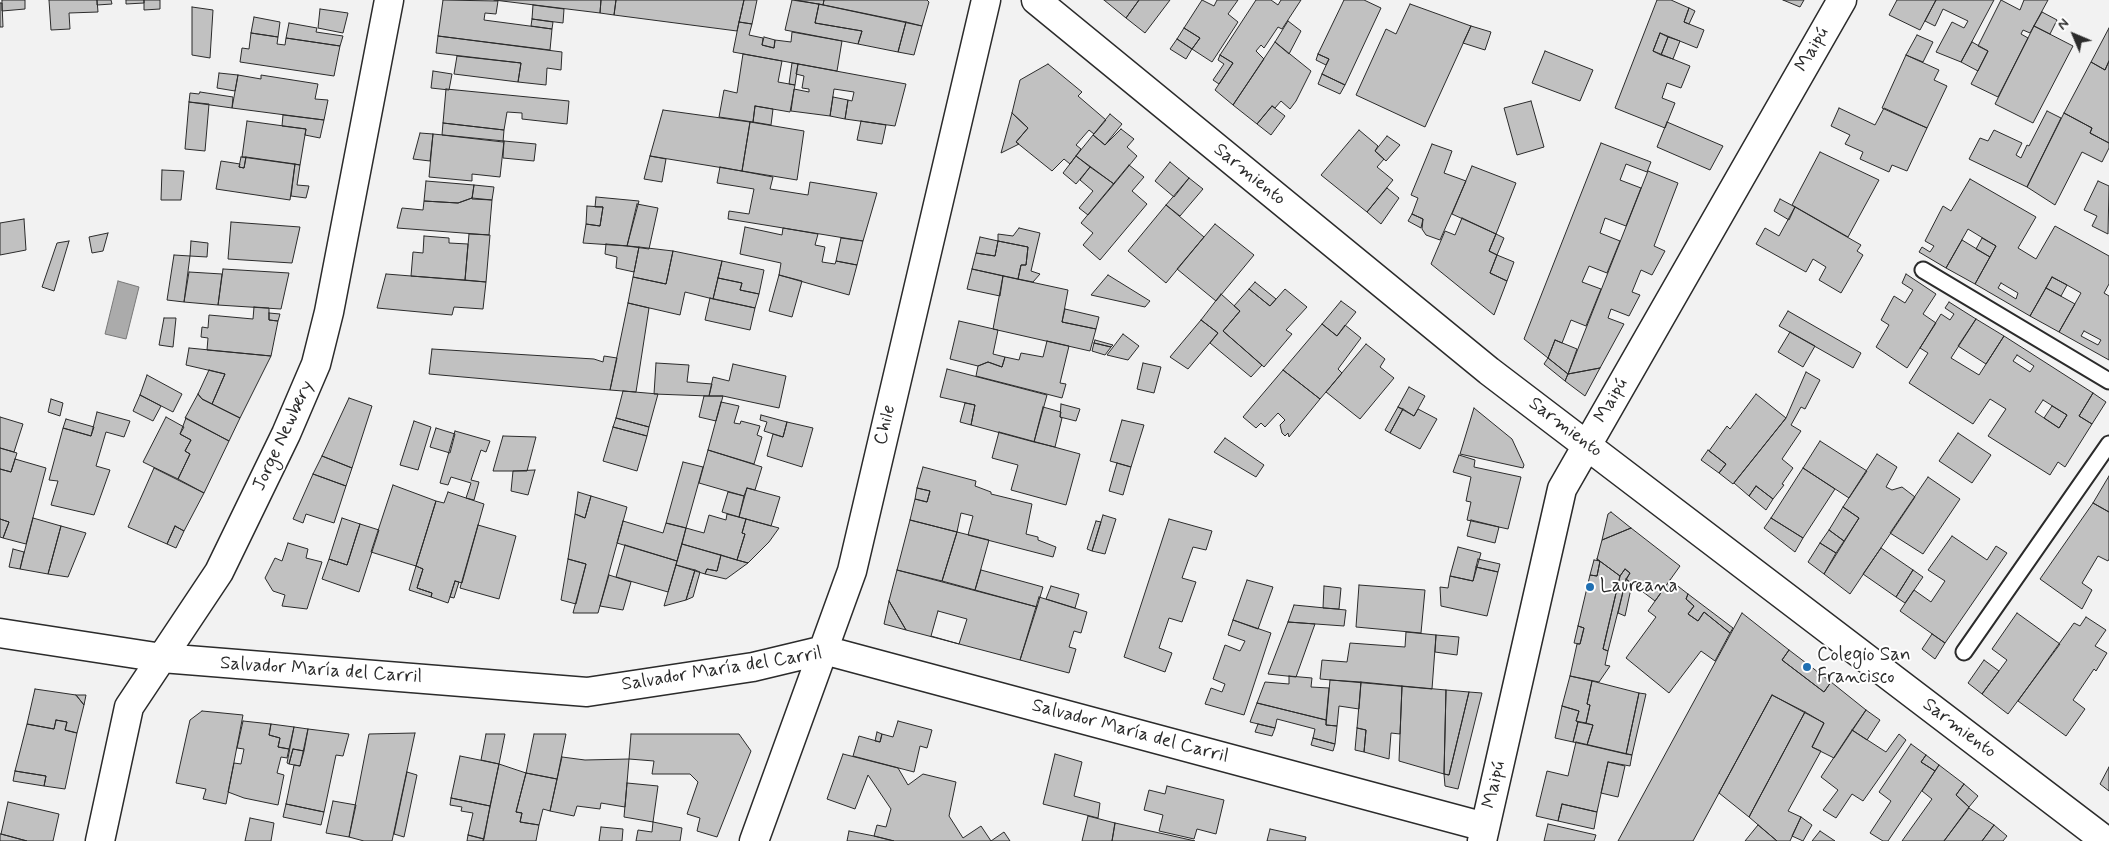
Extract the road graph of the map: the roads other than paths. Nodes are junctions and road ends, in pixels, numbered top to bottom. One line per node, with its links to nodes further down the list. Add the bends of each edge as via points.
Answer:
1 (389, 0): 12 (street, Jorge Newbery, via 329,312 316,364 219,572)
2 (986, 0): 10 (street, Chile, via 852,571)
3 (1036, 0): 8 (street, Sarmiento, via 1489,370)
4 (1842, 0): 8 (street, Maipú)
5 (1923, 270): 6 (lane)
6 (2109, 381)
7 (2109, 444): 11 (lane)
8 (1587, 445): 13 (street, Maipú, via 1562,489); 16 (street, Sarmiento)
9 (0, 633): 12 (street, Salvador María del Carril)
10 (824, 650): 12 (street, Salvador María del Carril, via 753,667 588,692); 13 (street, Salvador María del Carril); 15 (street, Chile)
11 (1964, 652)
12 (162, 658): 14 (street, Jorge Newbery, via 129,708)
13 (1484, 834)
14 (100, 841)
15 (754, 841)
16 (2106, 841)

